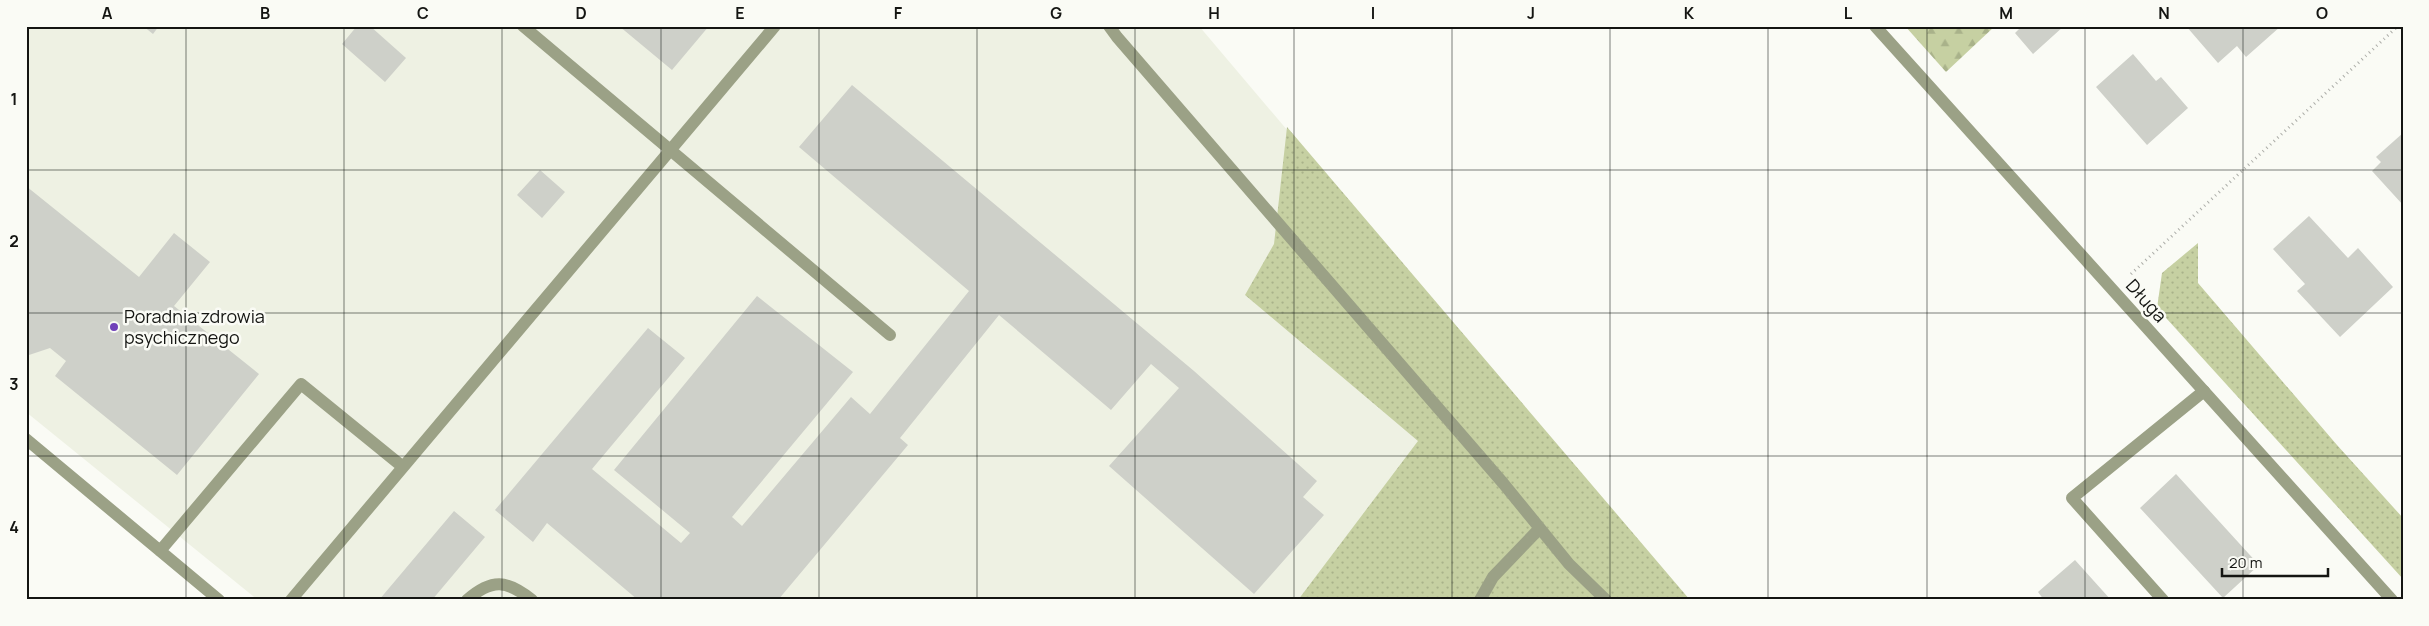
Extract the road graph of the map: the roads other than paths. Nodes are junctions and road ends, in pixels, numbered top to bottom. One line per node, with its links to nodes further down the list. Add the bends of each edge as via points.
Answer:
1 (524, 26): 5 (street)
2 (776, 26): 5 (street)
3 (1109, 26): 10 (street, via 1504,483)
4 (1874, 26): 7 (street, Długa)
5 (672, 150): 6 (street); 9 (street)
6 (890, 335)
7 (2204, 391): 18 (street, via 2072,498); 19 (street, Długa)
8 (26, 439): 11 (street)
9 (403, 467): 11 (street, via 301,384); 13 (street)
10 (1539, 529): 16 (street, via 1493,577); 17 (street)
11 (160, 551): 12 (street)
12 (219, 600)
13 (291, 600)
14 (467, 600): 15 (street, via 485,587 506,584)
15 (532, 600)
16 (1480, 600)
17 (1606, 600)
18 (2163, 600)
19 (2392, 600)

